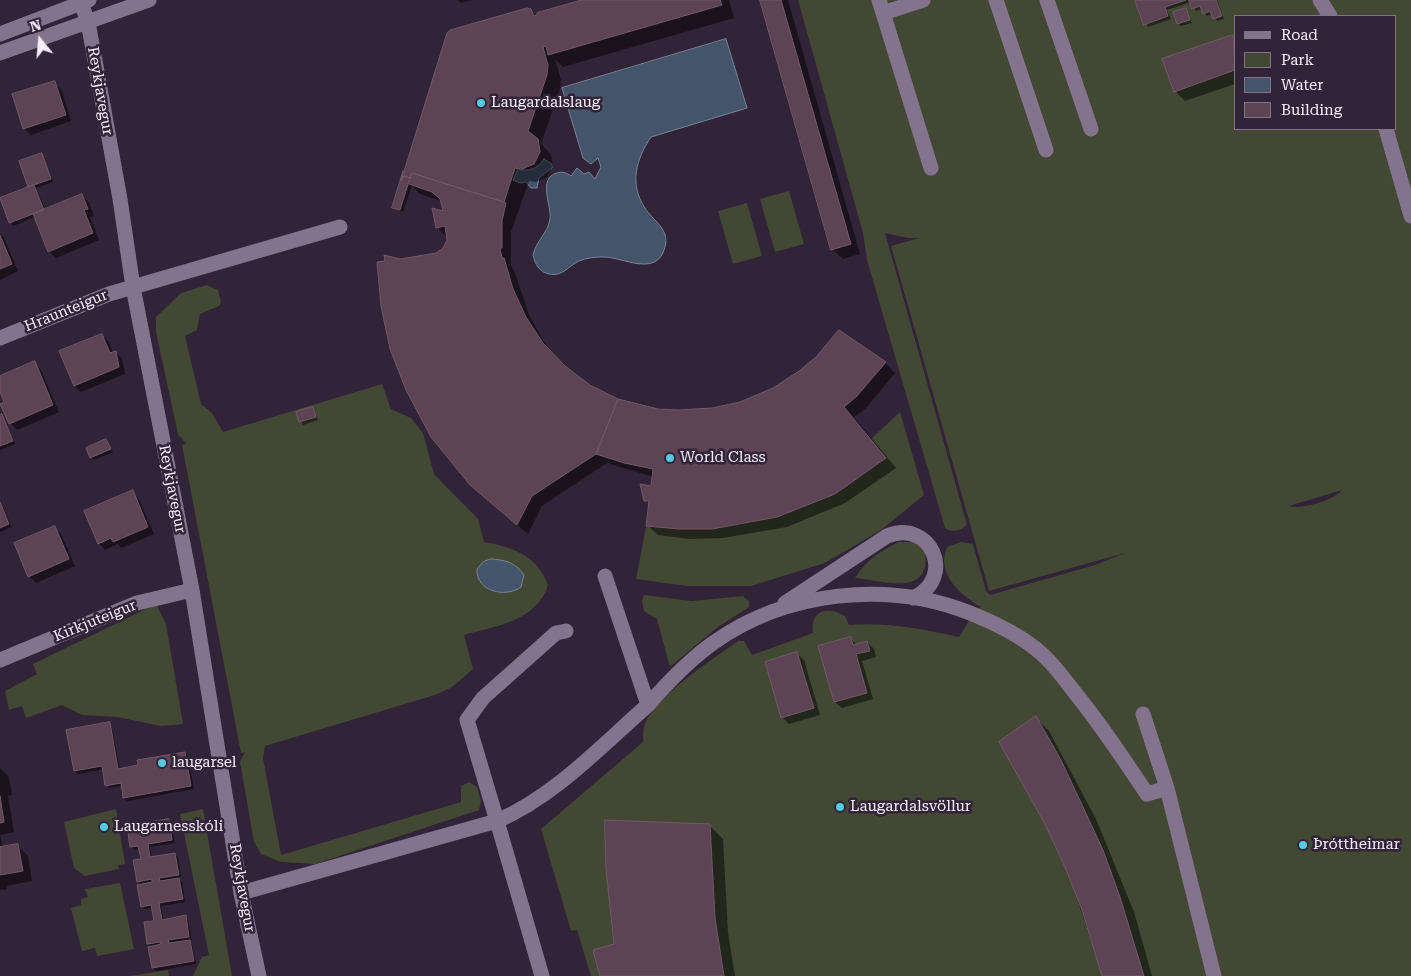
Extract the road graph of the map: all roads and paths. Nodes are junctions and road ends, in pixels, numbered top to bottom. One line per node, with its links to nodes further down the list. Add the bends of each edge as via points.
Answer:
1 (149, 0): 9 (street)
2 (923, 0): 7 (street)
3 (996, 0): 14 (street)
4 (1047, 0): 12 (street)
5 (1320, 0): 8 (street)
6 (86, 2): 9 (street, Reykjavegur); 10 (street)
7 (881, 6): 15 (street)
8 (1329, 15)
9 (88, 22): 11 (street); 18 (street, Reykjavegur)
10 (0, 34)
11 (0, 53)
12 (1091, 129)
13 (1386, 130): 16 (street)
14 (1046, 150)
15 (931, 168)
16 (1411, 216)
17 (340, 227): 18 (street, Hraunteigur)
18 (133, 287): 19 (street, Hraunteigur); 21 (street, Reykjavegur)
19 (0, 338)
20 (604, 576): 26 (street)
21 (192, 590): 25 (street, Kirkjuteigur, via 137,603); 30 (street, Reykjavegur)
22 (913, 598): 23 (street, via 862,594 830,597); 23 (street, via 928,588 936,571 936,562 922,538 895,533); 28 (street, via 958,608 988,620 1042,654 1088,709 1147,794)
23 (769, 613): 26 (street, via 715,642 673,676)
24 (566, 631): 29 (street, via 556,633 483,698 467,720)
25 (0, 660)
26 (648, 705): 29 (street, via 557,785 516,813)
27 (1143, 714): 28 (street)
28 (1167, 788): 33 (street)
29 (497, 821): 30 (street); 32 (street)
30 (242, 893): 31 (street, Reykjavegur)
31 (259, 976)
32 (542, 976)
33 (1214, 976)

